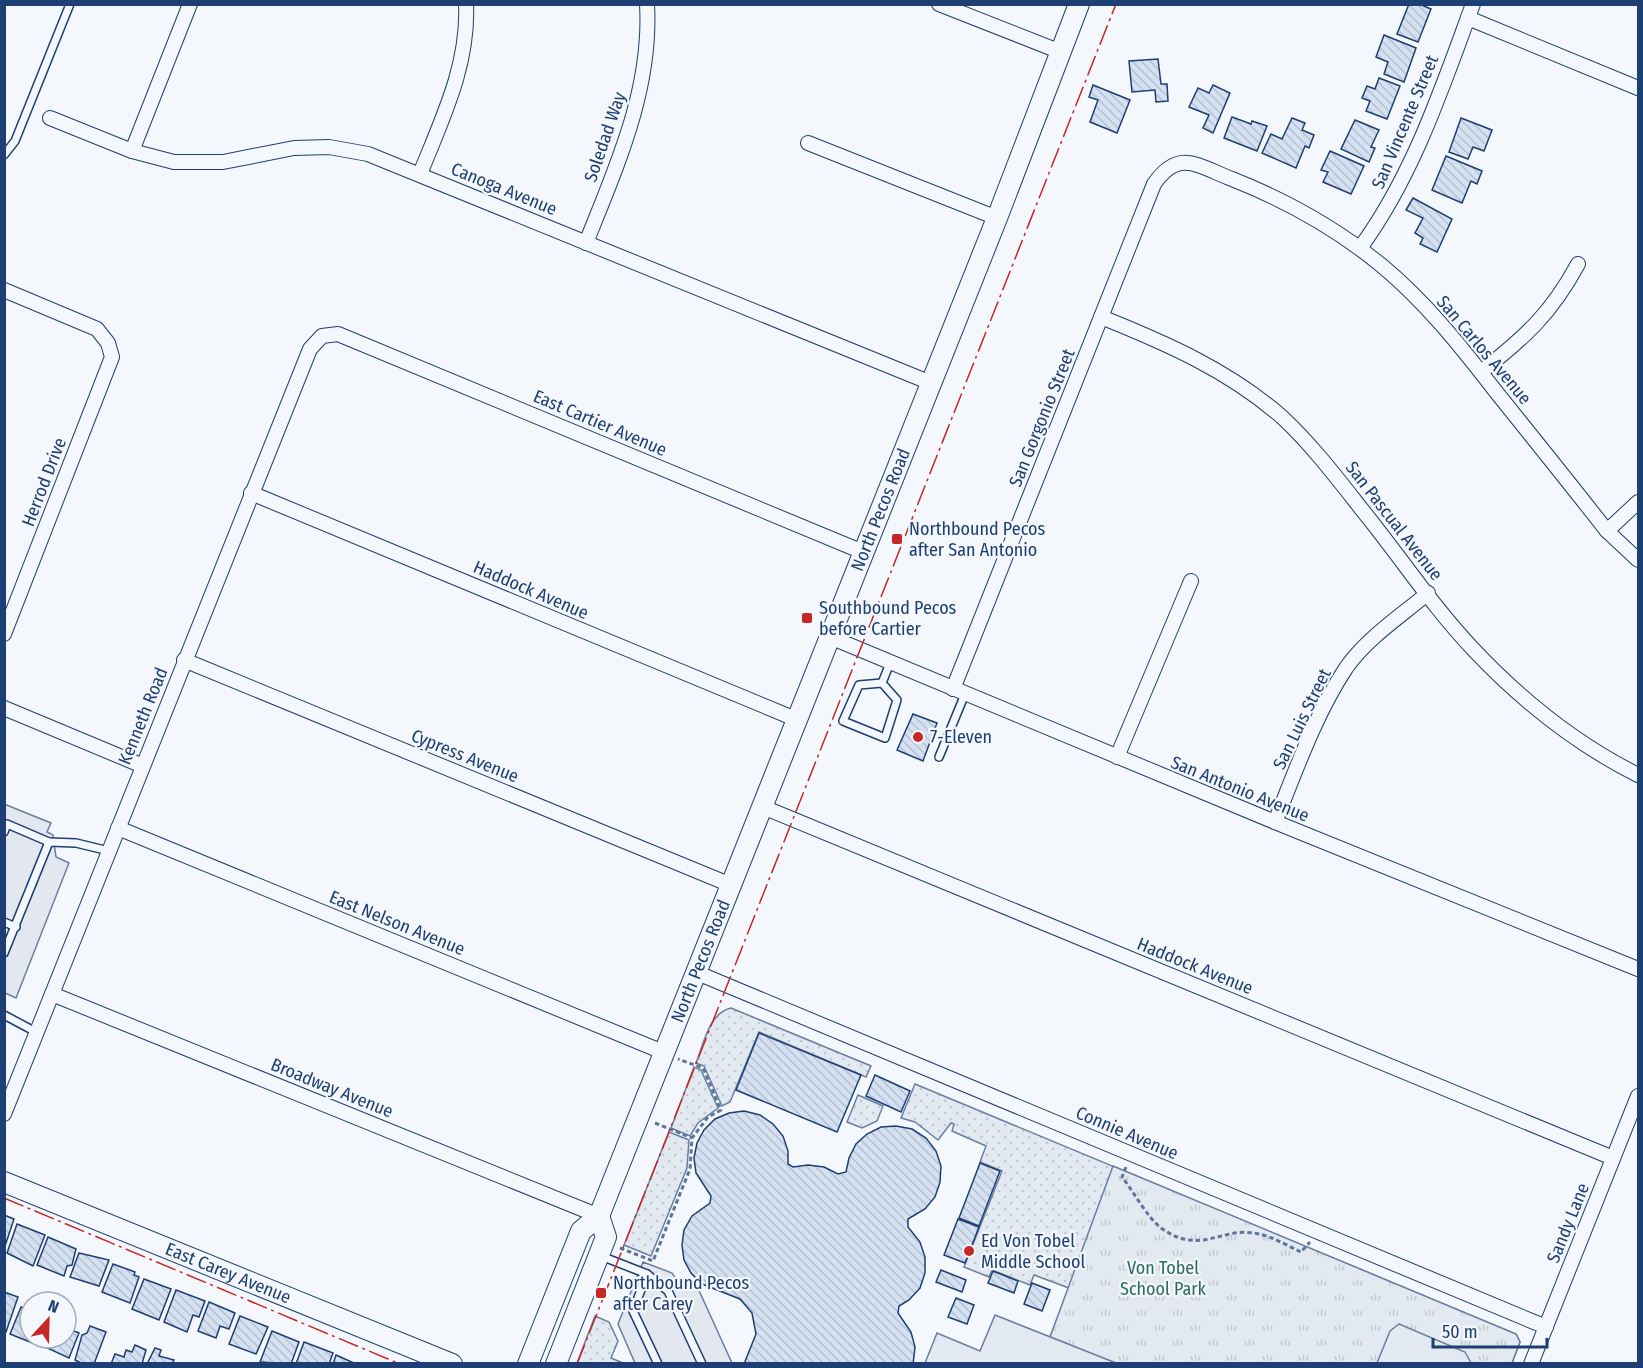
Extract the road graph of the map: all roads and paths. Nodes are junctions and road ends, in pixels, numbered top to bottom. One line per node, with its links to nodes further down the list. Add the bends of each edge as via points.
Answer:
1 (70, 4): 13 (lane, via 15,141)
2 (190, 4): 12 (street)
3 (466, 4): 15 (street, via 462,61)
4 (647, 4): 17 (street, Soledad Way, via 642,82 630,131)
5 (1079, 4): 8 (main road, North Pecos Road)
6 (946, 6): 8 (street)
7 (1471, 11): 9 (street); 18 (street, San Vincente Street, via 1409,167 1380,221)
8 (1061, 52): 16 (main road, North Pecos Road)
9 (1638, 88)
10 (50, 118): 12 (street, Canoga Avenue)
11 (808, 143): 16 (street)
12 (132, 151): 15 (street, Canoga Avenue, via 174,162 223,162 294,148 329,147 368,154)
13 (4, 154)
14 (1172, 166): 18 (street, San Carlos Avenue, via 1180,162 1195,164 1258,189); 21 (street, San Gorgonio Street, via 1154,184)
15 (420, 174): 17 (street, Canoga Avenue)
16 (997, 218): 24 (main road, North Pecos Road)
17 (586, 243): 24 (street, Canoga Avenue)
18 (1360, 248): 23 (street, San Carlos Avenue, via 1444,326)
19 (1578, 264): 23 (street, via 1561,295 1531,332)
20 (4, 290): 32 (street, Herrod Drive, via 98,329 112,357)
21 (1101, 317): 31 (street, San Pascual Avenue, via 1209,365 1281,417 1314,449); 37 (street, San Gorgonio Street)
22 (322, 336): 25 (street, Kenneth Road, via 310,349); 28 (street, East Cartier Avenue, via 338,334)
23 (1481, 372): 27 (street, San Carlos Avenue)
24 (931, 383): 28 (main road, North Pecos Road)
25 (251, 493): 34 (street, Kenneth Road); 39 (street, Haddock Avenue)
26 (1638, 502): 27 (street)
27 (1607, 531): 29 (street, San Carlos Avenue)
28 (863, 552): 33 (main road, North Pecos Road)
29 (1638, 560)
30 (1191, 581): 41 (street)
31 (1428, 593): 43 (street, San Pascual Avenue, via 1473,649 1548,719 1600,756); 45 (street, San Luis Street, via 1347,666 1315,723)
32 (4, 634)
33 (830, 637): 35 (street, San Antonio Avenue); 39 (main road, North Pecos Road)
34 (184, 660): 42 (street, Kenneth Road); 50 (street, Cypress Avenue)
35 (890, 663): 36 (lane); 37 (street, San Antonio Avenue)
36 (882, 683): 36 (lane, via 859,685 843,721 885,738 897,700)
37 (959, 691): 40 (lane); 41 (street, San Antonio Avenue)
38 (4, 708): 42 (street)
39 (798, 720): 44 (main road, North Pecos Road)
40 (939, 757)
41 (1117, 757): 45 (street, San Antonio Avenue)
42 (143, 766): 47 (street, Kenneth Road)
43 (1638, 775)
44 (763, 807): 50 (main road, North Pecos Road); 65 (street, Haddock Avenue)
45 (1275, 822): 54 (street, San Antonio Avenue)
46 (5, 827): 48 (lane)
47 (118, 828): 49 (street, Kenneth Road); 59 (street, East Nelson Avenue)
48 (49, 842): 49 (lane); 52 (lane)
49 (109, 851): 56 (street, Kenneth Road)
50 (731, 885): 55 (main road, North Pecos Road)
51 (4, 922): 52 (lane)
52 (16, 927): 53 (lane)
53 (4, 953)
54 (1638, 969)
55 (695, 972): 59 (main road, North Pecos Road); 64 (street, Connie Avenue)
56 (52, 994): 58 (street, Kenneth Road); 67 (street, Broadway Avenue)
57 (4, 1014): 58 (lane)
58 (37, 1033): 61 (street, Kenneth Road)
59 (663, 1052): 62 (main road, North Pecos Road); 63 (path, via 703,1068 721,1110 708,1117)
60 (1638, 1096): 65 (street, Sandy Lane)
61 (4, 1114)
62 (638, 1117): 63 (path); 67 (main road, North Pecos Road)
63 (692, 1138): 69 (path, via 690,1168 652,1261)
64 (1131, 1154): 68 (street, Connie Avenue); 68 (path, via 1122,1176 1159,1226 1179,1238 1197,1242 1259,1234 1301,1252 1308,1247)
65 (1613, 1158): 71 (street, Sandy Lane)
66 (4, 1182): 72 (main road, East Carey Avenue)
67 (599, 1216): 69 (main road, via 606,1237); 73 (main road, North Pecos Road, via 581,1231)
68 (1315, 1230): 71 (street, Connie Avenue)
69 (602, 1248): 70 (lane); 74 (main road)
70 (647, 1274): 75 (lane, via 633,1311); 76 (lane, via 668,1291)
71 (1546, 1327): 77 (street, Sandy Lane)
72 (452, 1364)
73 (528, 1364)
74 (556, 1364)
75 (658, 1364)
76 (702, 1364)
77 (1531, 1364)

